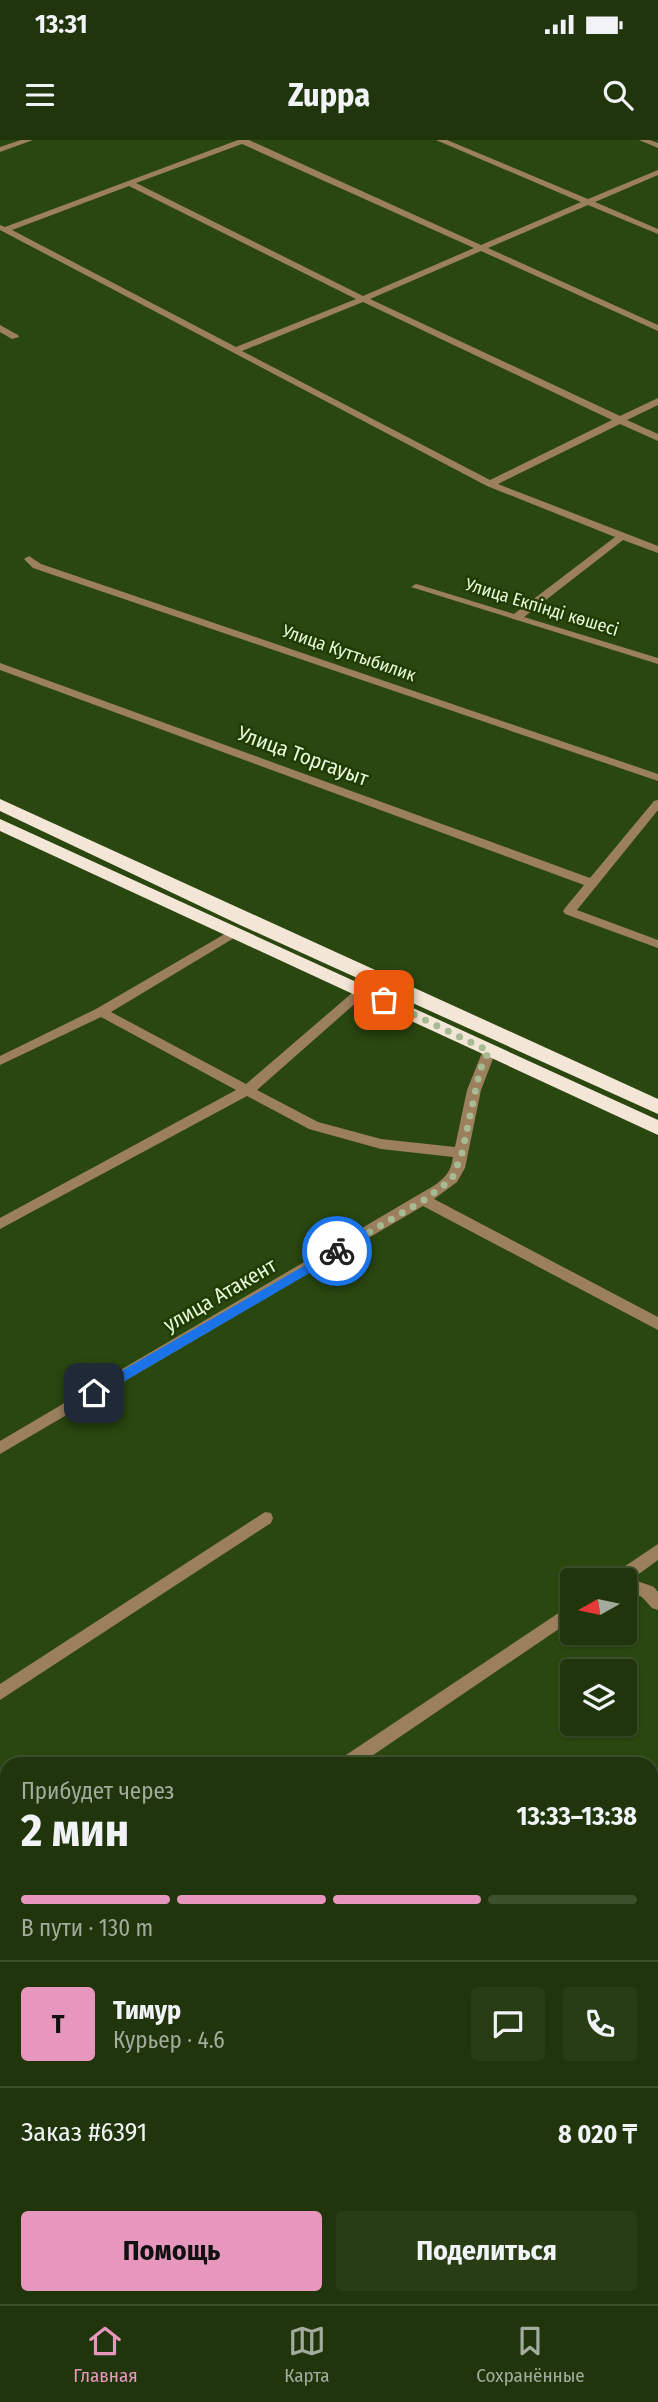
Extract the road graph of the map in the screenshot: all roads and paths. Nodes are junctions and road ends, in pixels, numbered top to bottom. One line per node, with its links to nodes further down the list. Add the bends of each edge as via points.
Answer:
1 (29, 140): 6 (street)
2 (440, 140): 9 (street)
3 (643, 140): 5 (street)
4 (244, 141): 8 (street); 12 (street)
5 (658, 146)
6 (0, 150)
7 (658, 172): 9 (street)
8 (128, 183): 10 (street); 13 (street)
9 (586, 202): 11 (street); 12 (street)
10 (2, 229): 17 (street)
11 (658, 232)
12 (480, 248): 13 (street); 15 (street)
13 (363, 299): 17 (street); 19 (street)
14 (0, 328): 16 (street)
15 (658, 328)
16 (15, 337)
17 (236, 350): 21 (street)
18 (658, 401): 19 (street)
19 (618, 421): 20 (street); 21 (street)
20 (658, 439)
21 (490, 484): 22 (street)
22 (622, 536): 23 (street); 26 (street)
23 (658, 550)
24 (29, 559): 29 (street, Улица Куттыбилик, via 37,566)
25 (416, 587): 26 (street, Улица Екпінді көшесі)
26 (518, 616): 27 (street, Улица Екпінді көшесі)
27 (658, 662)
28 (0, 666): 33 (street, Улица Торгауыт)
29 (658, 778)
30 (658, 803): 33 (street)
31 (0, 804): 41 (highway)
32 (0, 824): 34 (highway)
33 (591, 883): 35 (street, via 569,911)
34 (235, 932): 36 (highway); 37 (street)
35 (658, 944)
36 (363, 990): 38 (highway); 40 (street)
37 (101, 1012): 39 (street); 40 (street)
38 (489, 1051): 42 (highway); 43 (street, улица Атакент, via 474,1090)
39 (0, 1061)
40 (249, 1089): 43 (street, via 314,1126 381,1144); 45 (street)
41 (658, 1107)
42 (658, 1128)
43 (462, 1153): 44 (street, улица Атакент, via 452,1179)
44 (424, 1200): 46 (street); 47 (street, улица Атакент)
45 (0, 1224)
46 (658, 1324)
47 (0, 1448)
48 (265, 1518): 54 (street)
49 (658, 1551): 50 (street)
50 (635, 1568)
51 (637, 1588): 52 (street)
52 (658, 1603)
53 (560, 1619): 55 (street)
54 (0, 1693)
55 (356, 1757)

